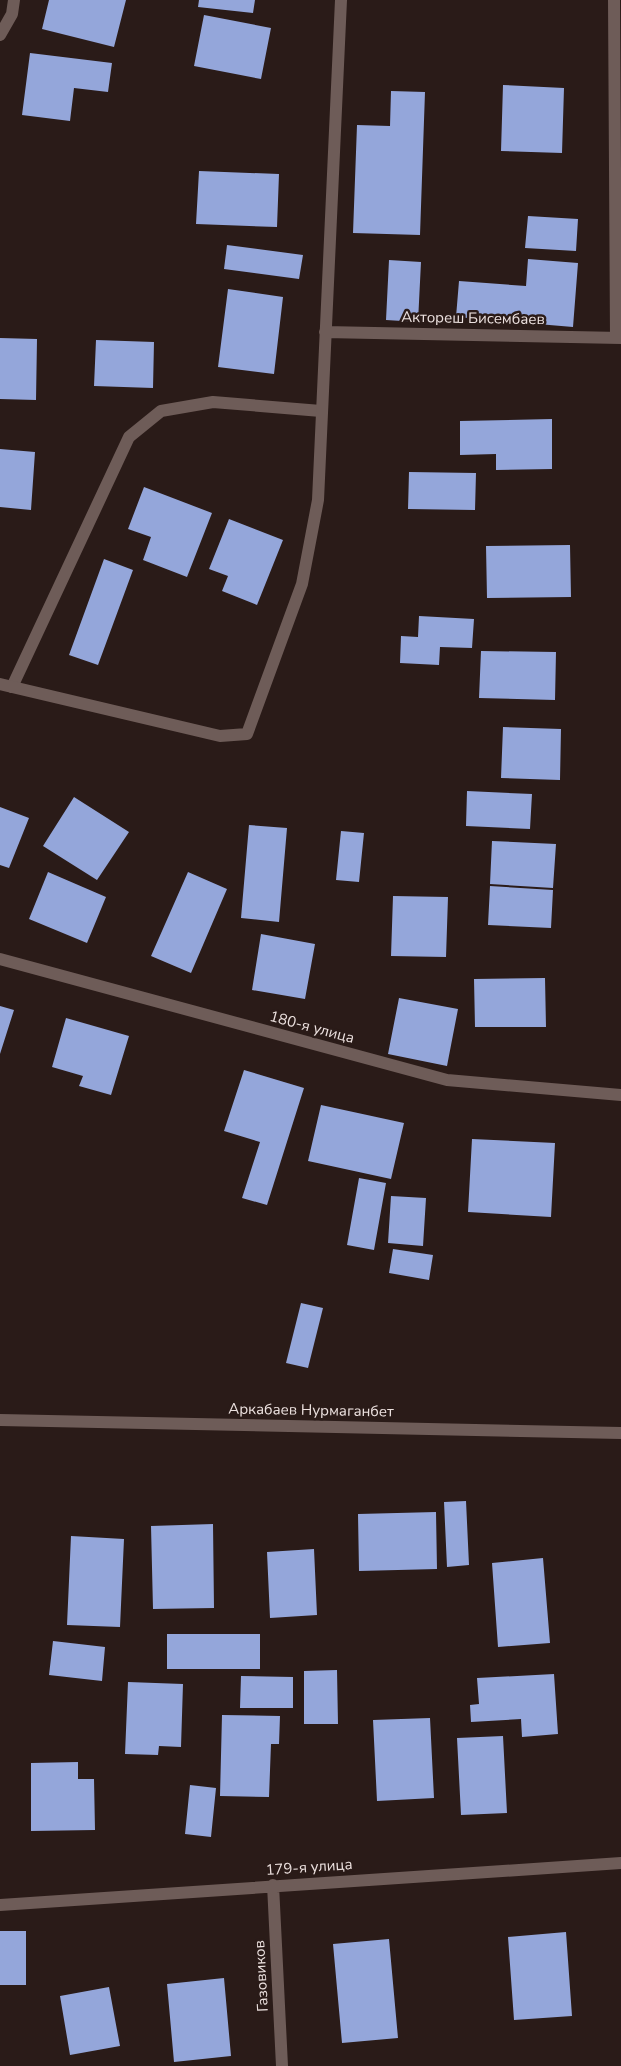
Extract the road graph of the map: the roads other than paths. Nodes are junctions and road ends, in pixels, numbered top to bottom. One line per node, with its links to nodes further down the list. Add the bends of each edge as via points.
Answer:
1 (14, 0): 4 (street, via 12,14)
2 (341, 0): 5 (street)
3 (614, 0): 6 (street)
4 (0, 35)
5 (325, 332): 6 (street, Актореш Бисембаев); 7 (street)
6 (619, 338)
7 (320, 411): 8 (street, via 213,402 161,411 128,437); 8 (street, via 318,500 302,584 247,734 220,736)
8 (6, 686)
9 (0, 959): 10 (street, 180-я улица, via 447,1080)
10 (621, 1095)
11 (0, 1420): 12 (street, Аркабаев Нурмаганбет)
12 (621, 1433)
13 (621, 1863): 14 (street, 179-я улица)
14 (273, 1885): 15 (street, 179-я улица); 16 (street, Газовиков)
15 (0, 1905)
16 (282, 2066)

